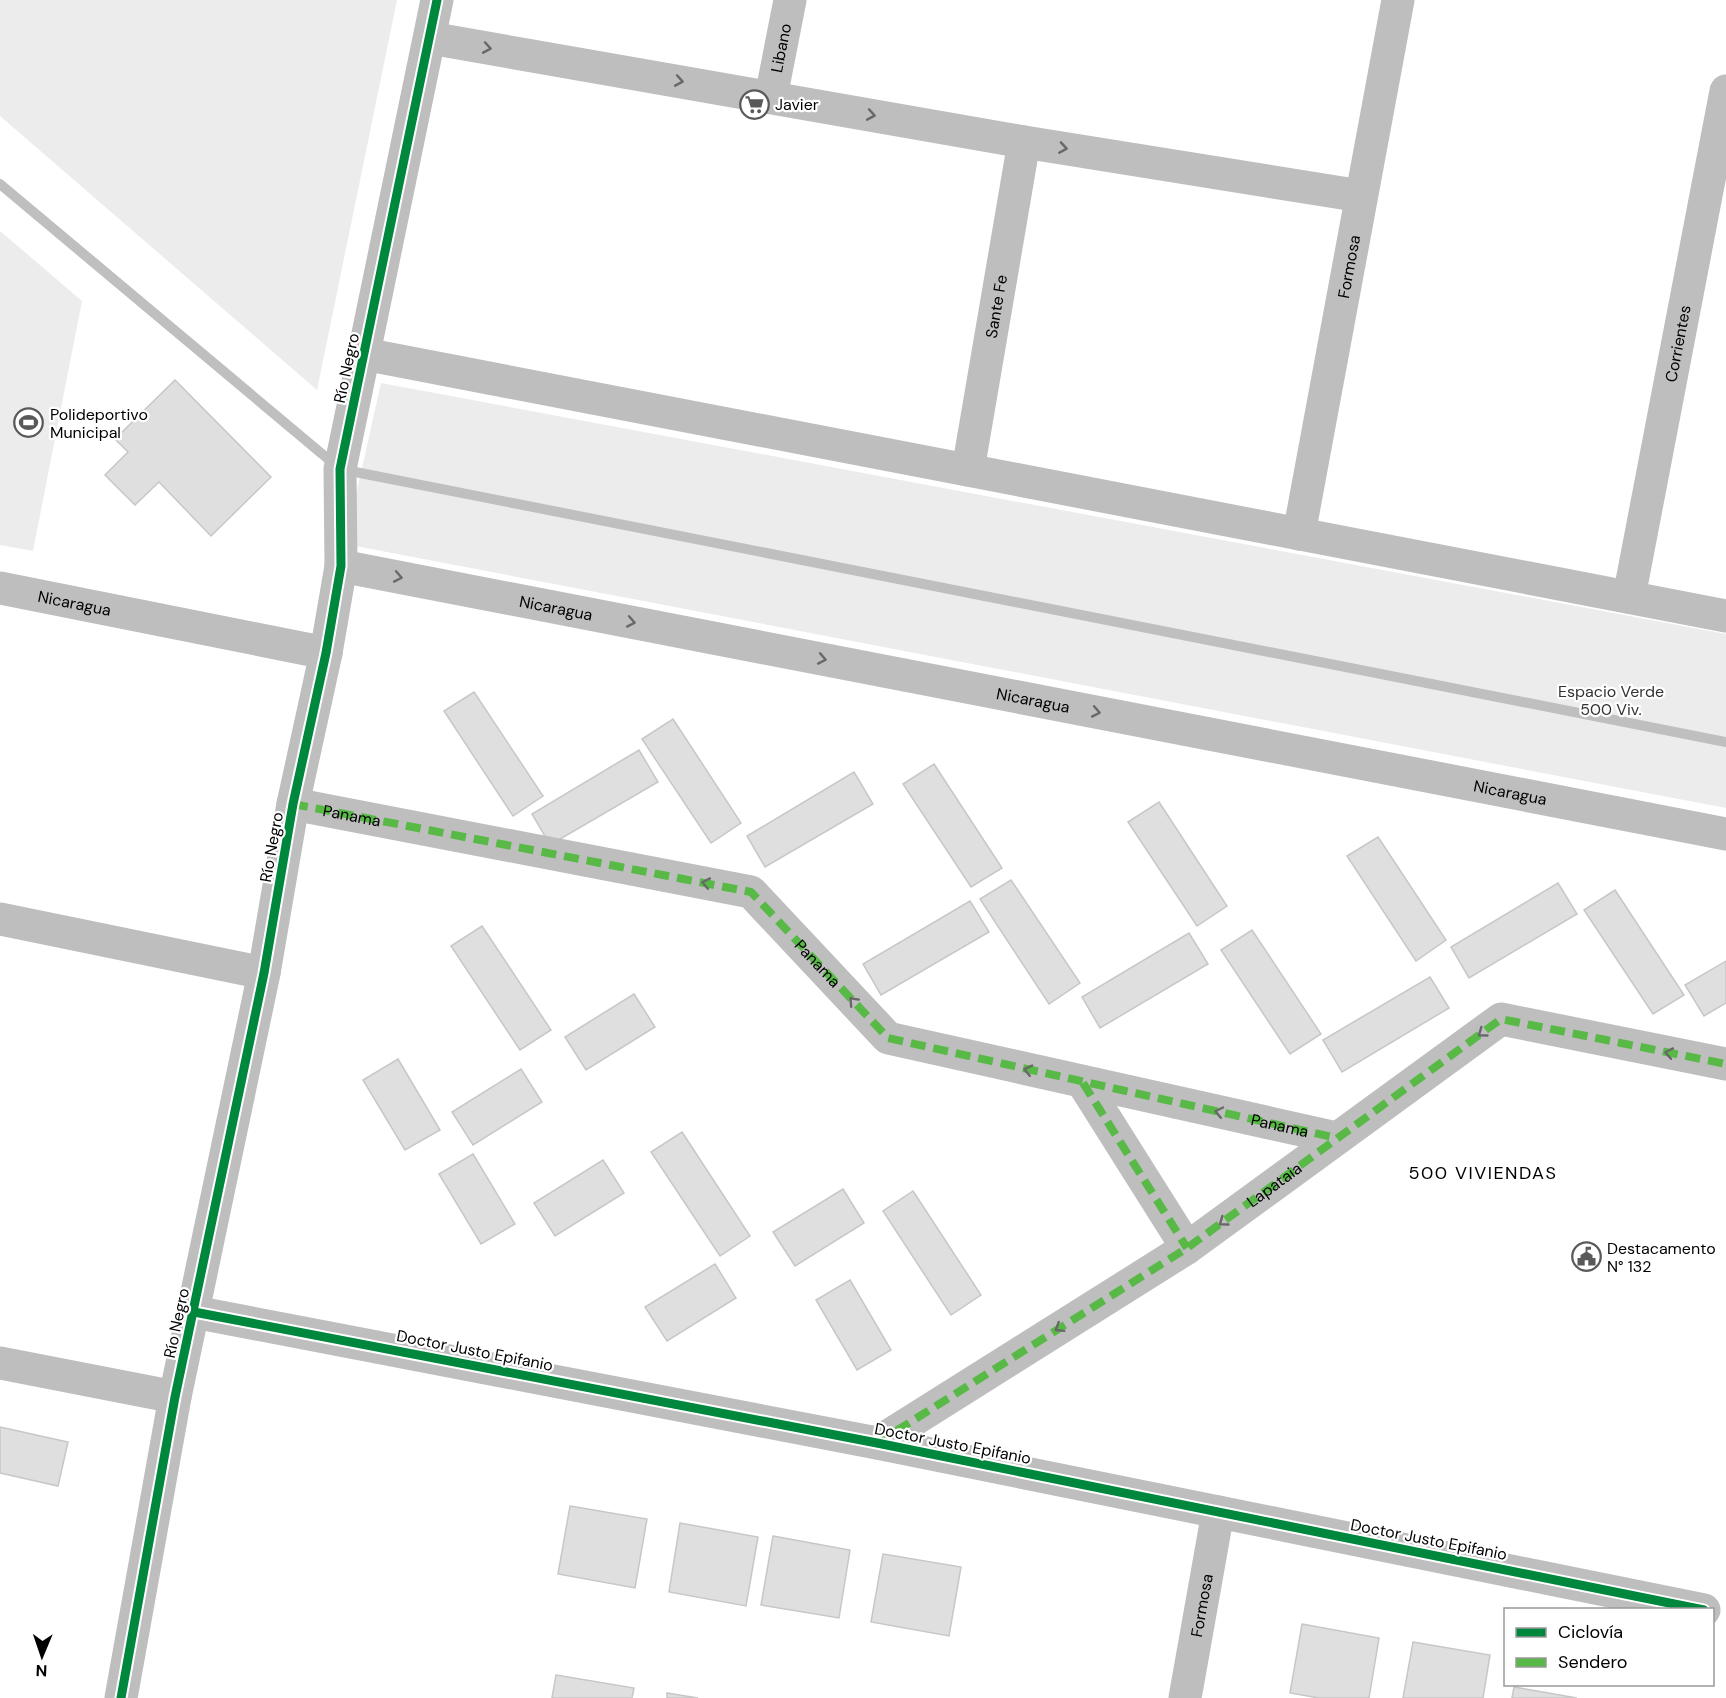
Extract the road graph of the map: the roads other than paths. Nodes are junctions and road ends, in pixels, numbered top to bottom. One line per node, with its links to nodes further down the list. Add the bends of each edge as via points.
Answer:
1 (437, 0): 4 (street, Río Negro)
2 (789, 0): 6 (street, Libano)
3 (1398, 0): 8 (street, Formosa)
4 (430, 38): 6 (street, one-way to 6); 9 (street, Río Negro)
5 (1726, 91): 14 (street, Corrientes)
6 (771, 97): 7 (street, one-way to 7)
7 (1024, 142): 8 (street, one-way to 8); 10 (street, Sante Fe)
8 (1361, 196): 11 (street, Formosa)
9 (364, 354): 10 (street); 12 (street, Río Negro, via 340,469)
10 (968, 470): 11 (street)
11 (1299, 534): 14 (street)
12 (341, 566): 16 (street, Río Negro); 18 (street, Nicaragua, one-way to 18)
13 (0, 588): 16 (street, Nicaragua)
14 (1629, 597): 15 (street)
15 (1726, 616)
16 (326, 652): 17 (street, Río Negro)
17 (294, 804): 20 (street, Río Negro); 22 (street, Panama, one-way to 17, via 888,1038 751,892)
18 (1726, 834)
19 (0, 919): 20 (street)
20 (264, 973): 25 (street, Río Negro)
21 (1726, 1064): 23 (street, Lapataia, one-way to 23, via 1501,1019)
22 (1083, 1083): 23 (street, Panama, one-way to 22); 24 (street)
23 (1337, 1138): 24 (street, Lapataia, one-way to 24)
24 (1187, 1248): 28 (street, Lapataia, one-way to 28)
25 (194, 1311): 27 (street, Río Negro); 28 (street, Doctor Justo Epifanio)
26 (0, 1363): 27 (street)
27 (175, 1397): 31 (street, Río Negro)
28 (877, 1443): 29 (street, Doctor Justo Epifanio)
29 (1218, 1512): 30 (street, Doctor Justo Epifanio); 32 (street, Formosa)
30 (1694, 1608)
31 (121, 1698)
32 (1185, 1698)

